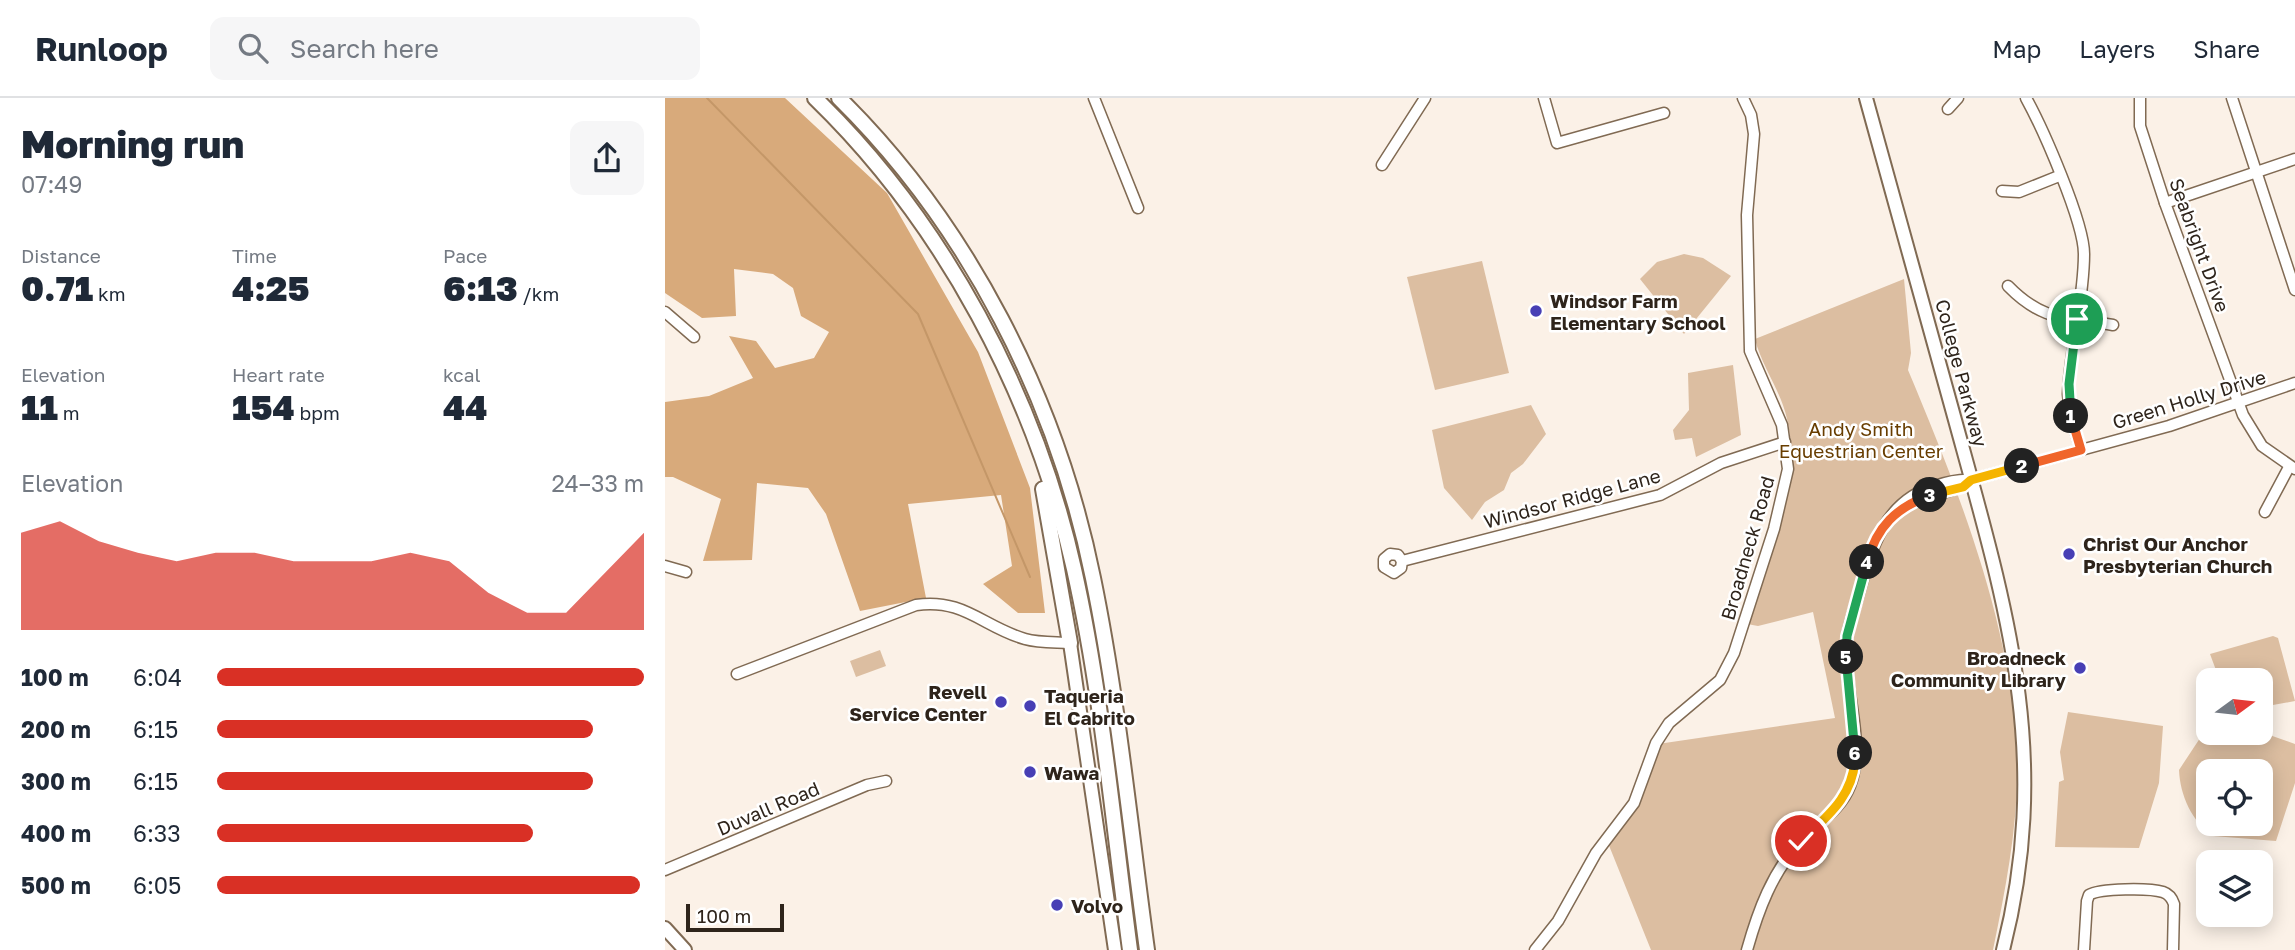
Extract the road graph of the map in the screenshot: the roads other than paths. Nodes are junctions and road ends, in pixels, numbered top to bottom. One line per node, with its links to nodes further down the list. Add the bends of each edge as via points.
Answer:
1 (815, 98): 27 (highway, via 858,142 935,245)
2 (839, 98): 46 (highway, via 899,166 955,241 1000,316 1048,422 1093,577)
3 (1094, 98): 20 (street)
4 (1425, 98): 15 (street)
5 (1544, 98): 13 (street, via 1557,143)
6 (1743, 98): 30 (street, Broadneck Road, via 1752,115 1754,134 1747,215 1750,351 1770,393)
7 (1866, 98): 33 (main road, College Parkway)
8 (1958, 98): 12 (street)
9 (2026, 98): 17 (street)
10 (2140, 98): 19 (street, Seabright Drive, via 2140,126)
11 (2232, 98): 16 (street)
12 (1948, 109)
13 (1664, 113)
14 (2295, 159): 16 (street)
15 (1382, 164)
16 (2255, 172): 19 (street); 22 (street)
17 (2059, 176): 18 (street, via 2019,192); 24 (street, via 2084,251)
18 (2002, 191)
19 (2165, 203): 29 (street, Seabright Drive)
20 (1138, 208)
21 (2008, 286): 24 (street, via 2033,309)
22 (2295, 290)
23 (665, 312): 26 (street)
24 (2077, 319): 25 (street); 31 (street, via 2068,394)
25 (2113, 325)
26 (694, 337)
27 (1005, 371): 38 (highway, via 1006,388 1043,490); 45 (highway, via 1042,459 1073,567 1091,663)
28 (2295, 383): 29 (street, Green Holly Drive)
29 (2239, 402): 31 (street, Green Holly Drive); 32 (street, Seabright Drive, via 2262,446)
30 (1785, 442): 35 (street, Windsor Ridge Lane, via 1721,463 1660,495); 47 (street, Broadneck Road, via 1787,469 1773,529 1734,653 1720,680 1672,719 1651,754 1634,803 1604,841)
31 (2081, 450): 33 (street, Green Holly Drive)
32 (2292, 468): 34 (street)
33 (1971, 480): 48 (street, Green Holly Drive, via 1963,487 1934,493 1896,510 1881,527 1847,636 1855,756 1851,782 1843,799 1779,869 1757,913); 49 (main road, College Parkway, via 2008,622 2024,732 2023,835)
34 (2265, 512)
35 (1402, 561)
36 (665, 566): 37 (street)
37 (686, 572)
38 (1070, 643): 39 (street, via 1026,639 955,606 932,603 916,605); 44 (main road)
39 (737, 674)
40 (886, 781): 41 (street, Duvall Road)
41 (665, 870)
42 (665, 928): 43 (main road)
43 (685, 950)
44 (1115, 950)
45 (1130, 950)
46 (1147, 950)
47 (1535, 950)
48 (1747, 950)
49 (2003, 950)
50 (2084, 950): 51 (street, via 2087,901 2089,895 2102,890 2159,891 2171,897)
51 (2173, 950)

